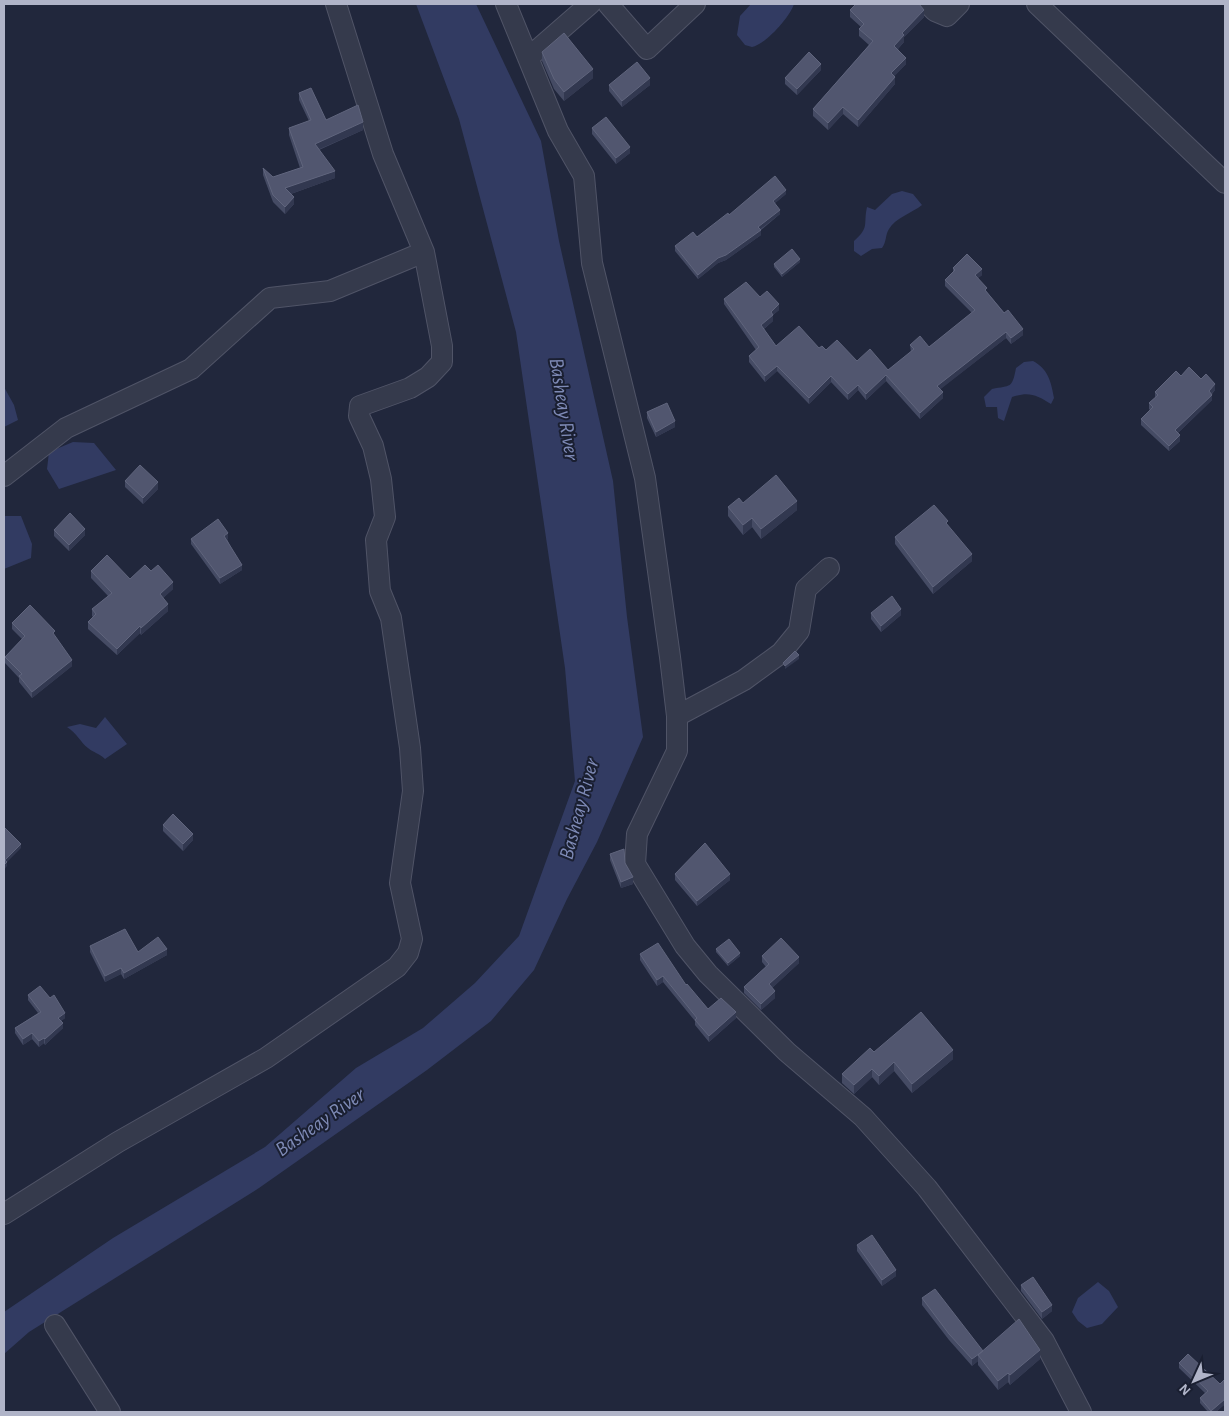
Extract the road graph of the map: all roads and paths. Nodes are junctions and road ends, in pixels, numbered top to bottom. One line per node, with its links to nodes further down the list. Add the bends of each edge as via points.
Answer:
1 (336, 4): 11 (street, via 384,154)
2 (506, 4): 9 (street)
3 (590, 4): 9 (street)
4 (608, 4): 5 (street, via 647,49)
5 (695, 4)
6 (928, 4): 7 (street, via 947,16)
7 (959, 4)
8 (1037, 4): 10 (street)
9 (528, 58): 14 (street, via 558,131 584,176 592,263 645,478)
10 (1225, 183)
11 (424, 252): 12 (street, via 330,291 270,298 191,369 66,428); 15 (street, via 442,346 442,362 428,377 410,388 360,406 359,416 373,446 381,479 385,517 376,540 380,591 391,618 410,748 413,791 400,883 412,939 408,953 379,980 266,1058 118,1142)
12 (4, 476)
13 (829, 568): 14 (street, via 806,589 798,631 781,653 744,680)
14 (677, 716): 18 (street, via 676,752 637,834 636,864 685,946 708,974 787,1052 863,1117 927,1188 1044,1341)
15 (4, 1214)
16 (55, 1325): 17 (street)
17 (110, 1412)
18 (1080, 1412)

